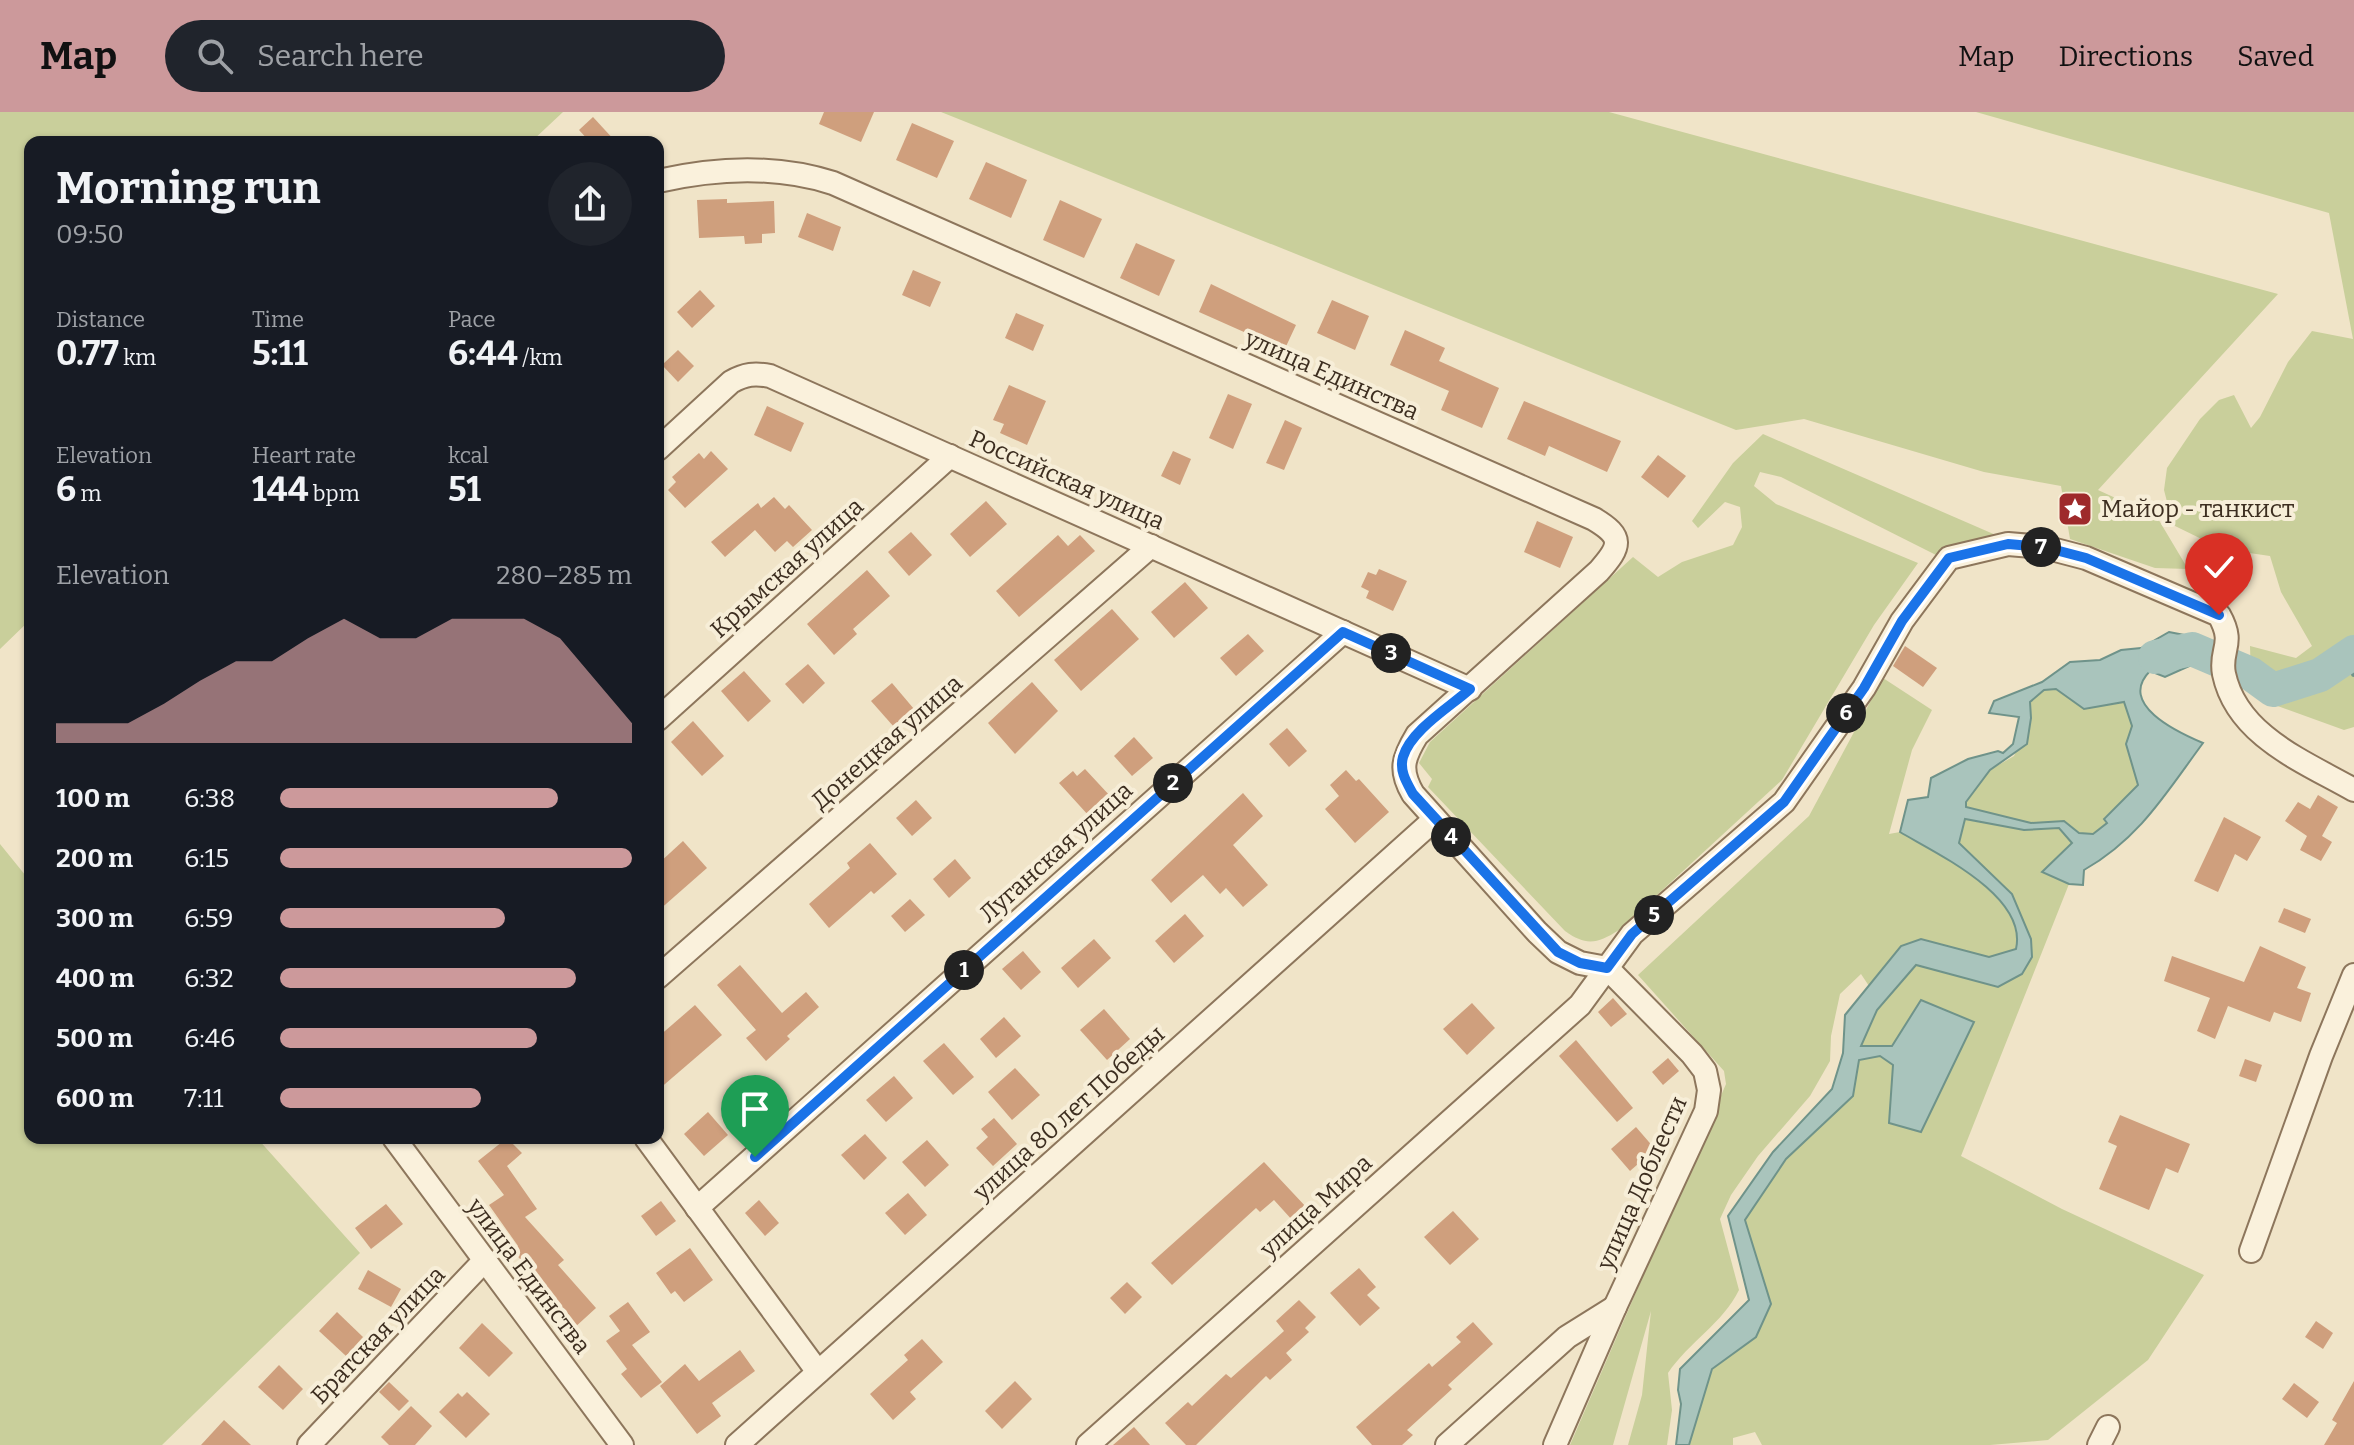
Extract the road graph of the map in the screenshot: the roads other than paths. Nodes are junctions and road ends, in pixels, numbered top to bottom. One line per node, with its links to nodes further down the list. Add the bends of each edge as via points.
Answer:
1 (664, 180): 6 (street, улица Единства, via 769,170 833,183 1612,530 1615,552 1599,571)
2 (664, 443): 3 (street, Российская улица, via 731,382 756,373)
3 (950, 456): 4 (street, Российская улица); 7 (street, Крымская улица)
4 (1151, 546): 5 (street, Российская улица); 11 (street, Донецкая улица)
5 (1343, 632): 6 (street, Российская улица); 15 (street, Луганская улица)
6 (1470, 689): 9 (street, улица Единства, via 1417,735 1403,758 1404,777)
7 (664, 714)
8 (2354, 790): 10 (street, улица Мира, via 2281,749 2240,714 2224,673 2228,631 2219,615 2086,558 2044,547 2008,544 1949,558 1784,802 1632,934)
9 (1435, 819): 10 (street, улица Единства, via 1558,952); 19 (street, улица 80 лет Победы)
10 (1607, 968): 18 (street, улица Доблести, via 1692,1054 1705,1071 1709,1090 1706,1111); 23 (street, улица Мира, via 1580,1005)
11 (664, 972)
12 (2354, 975): 16 (street)
13 (398, 1144): 17 (street, улица Единства)
14 (650, 1144): 15 (street)
15 (697, 1208): 19 (street)
16 (2251, 1251)
17 (485, 1260): 20 (street, Братская улица); 21 (street, улица Единства)
18 (1615, 1307): 24 (street, via 1567,1337); 25 (street, улица Доблести)
19 (818, 1372): 22 (street, улица 80 лет Победы)
20 (309, 1445)
21 (622, 1445)
22 (737, 1445)
23 (1088, 1445)
24 (1447, 1445)
25 (1555, 1445)

